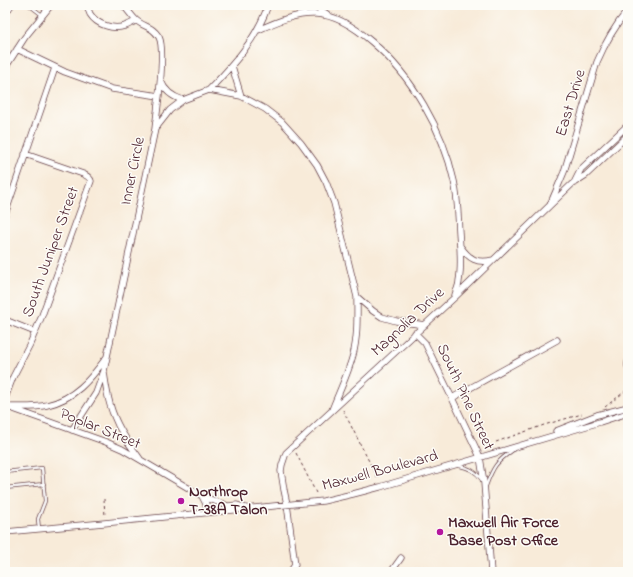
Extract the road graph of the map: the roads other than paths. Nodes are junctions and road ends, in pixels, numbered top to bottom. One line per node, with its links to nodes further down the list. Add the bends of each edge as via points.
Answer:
1 (13, 5): 10 (lane)
2 (29, 5): 9 (lane)
3 (51, 5): 9 (street)
4 (87, 5): 12 (street, via 94,19 113,28 124,27)
5 (123, 5): 12 (street)
6 (268, 5): 13 (street)
7 (313, 5): 11 (street)
8 (628, 10): 28 (street, East Drive, via 611,33 597,62 564,172)
9 (42, 15): 14 (street)
10 (5, 16)
11 (334, 18): 13 (street, via 316,14 295,16); 30 (street, via 359,31 386,55 403,75 431,118 454,181)
12 (136, 21): 18 (street, via 150,27 161,42)
13 (258, 30): 15 (street)
14 (17, 49): 16 (street); 17 (street)
15 (232, 66): 19 (street); 21 (street)
16 (5, 68)
17 (55, 68): 20 (street, via 112,89); 26 (street)
18 (160, 77): 20 (street); 22 (street, via 170,95)
19 (209, 90): 21 (street); 22 (street, Inner Circle)
20 (159, 96): 24 (street)
21 (241, 96): 32 (street, via 282,122 317,165 334,203)
22 (183, 100): 24 (street, Inner Circle, via 170,110)
23 (628, 125): 27 (street, Magnolia Drive, via 581,169)
24 (155, 129): 40 (street, Inner Circle)
25 (628, 135): 27 (street, Magnolia Drive, via 586,175)
26 (25, 154): 29 (street); 36 (street, South Juniper Street, via 84,174 91,181)
27 (572, 184): 28 (street, Magnolia Drive)
28 (548, 208): 31 (street, Magnolia Drive)
29 (5, 214)
30 (460, 246): 31 (street, via 465,254 475,260); 33 (street, via 460,281)
31 (494, 260): 33 (street, Magnolia Drive)
32 (357, 297): 35 (street, via 382,317); 47 (street, via 353,355)
33 (454, 297): 35 (street, Magnolia Drive)
34 (5, 320): 36 (street)
35 (425, 325): 37 (street, Magnolia Drive)
36 (35, 332): 43 (street, South Juniper Street, via 12,377)
37 (416, 333): 44 (street, South Pine Street, via 425,343); 47 (street, Magnolia Drive)
38 (556, 340): 44 (street)
39 (628, 355): 42 (lane)
40 (108, 356): 41 (street, Inner Circle); 45 (street, via 92,378 65,398 46,406)
41 (104, 371): 49 (street, Inner Circle, via 96,393); 52 (street, via 107,394 114,416 126,440)
42 (628, 372)
43 (5, 398)
44 (452, 398): 51 (street, South Pine Street)
45 (6, 407): 49 (street, Poplar Street)
46 (628, 407): 50 (street, Maxwell Boulevard, via 597,415)
47 (331, 412): 59 (street, Magnolia Drive, via 286,453 281,471)
48 (628, 413): 50 (street, Maxwell Boulevard)
49 (72, 430): 52 (street, Poplar Street, via 122,449)
50 (520, 445): 51 (street, Maxwell Boulevard); 56 (lane, via 502,458)
51 (480, 457): 53 (street, Maxwell Boulevard); 56 (street, South Pine Street)
52 (142, 461): 58 (street, Poplar Street)
53 (454, 465): 56 (lane, via 472,470); 59 (street, Maxwell Boulevard, via 353,494 323,501)
54 (5, 472): 55 (lane, via 42,468)
55 (44, 484): 57 (lane); 62 (lane, via 45,501 38,518)
56 (484, 486): 67 (street, South Pine Street)
57 (5, 488)
58 (202, 496): 60 (street, Poplar Street, via 228,506); 61 (street, via 206,504)
59 (287, 504): 60 (street, Maxwell Boulevard); 65 (street, Magnolia Drive, via 295,565)
60 (250, 509): 61 (street, Maxwell Boulevard)
61 (206, 513): 62 (street, Maxwell Boulevard)
62 (39, 529): 63 (street, Maxwell Boulevard)
63 (5, 532)
64 (400, 558): 66 (street)
65 (290, 572)
66 (391, 572)
67 (491, 572)

